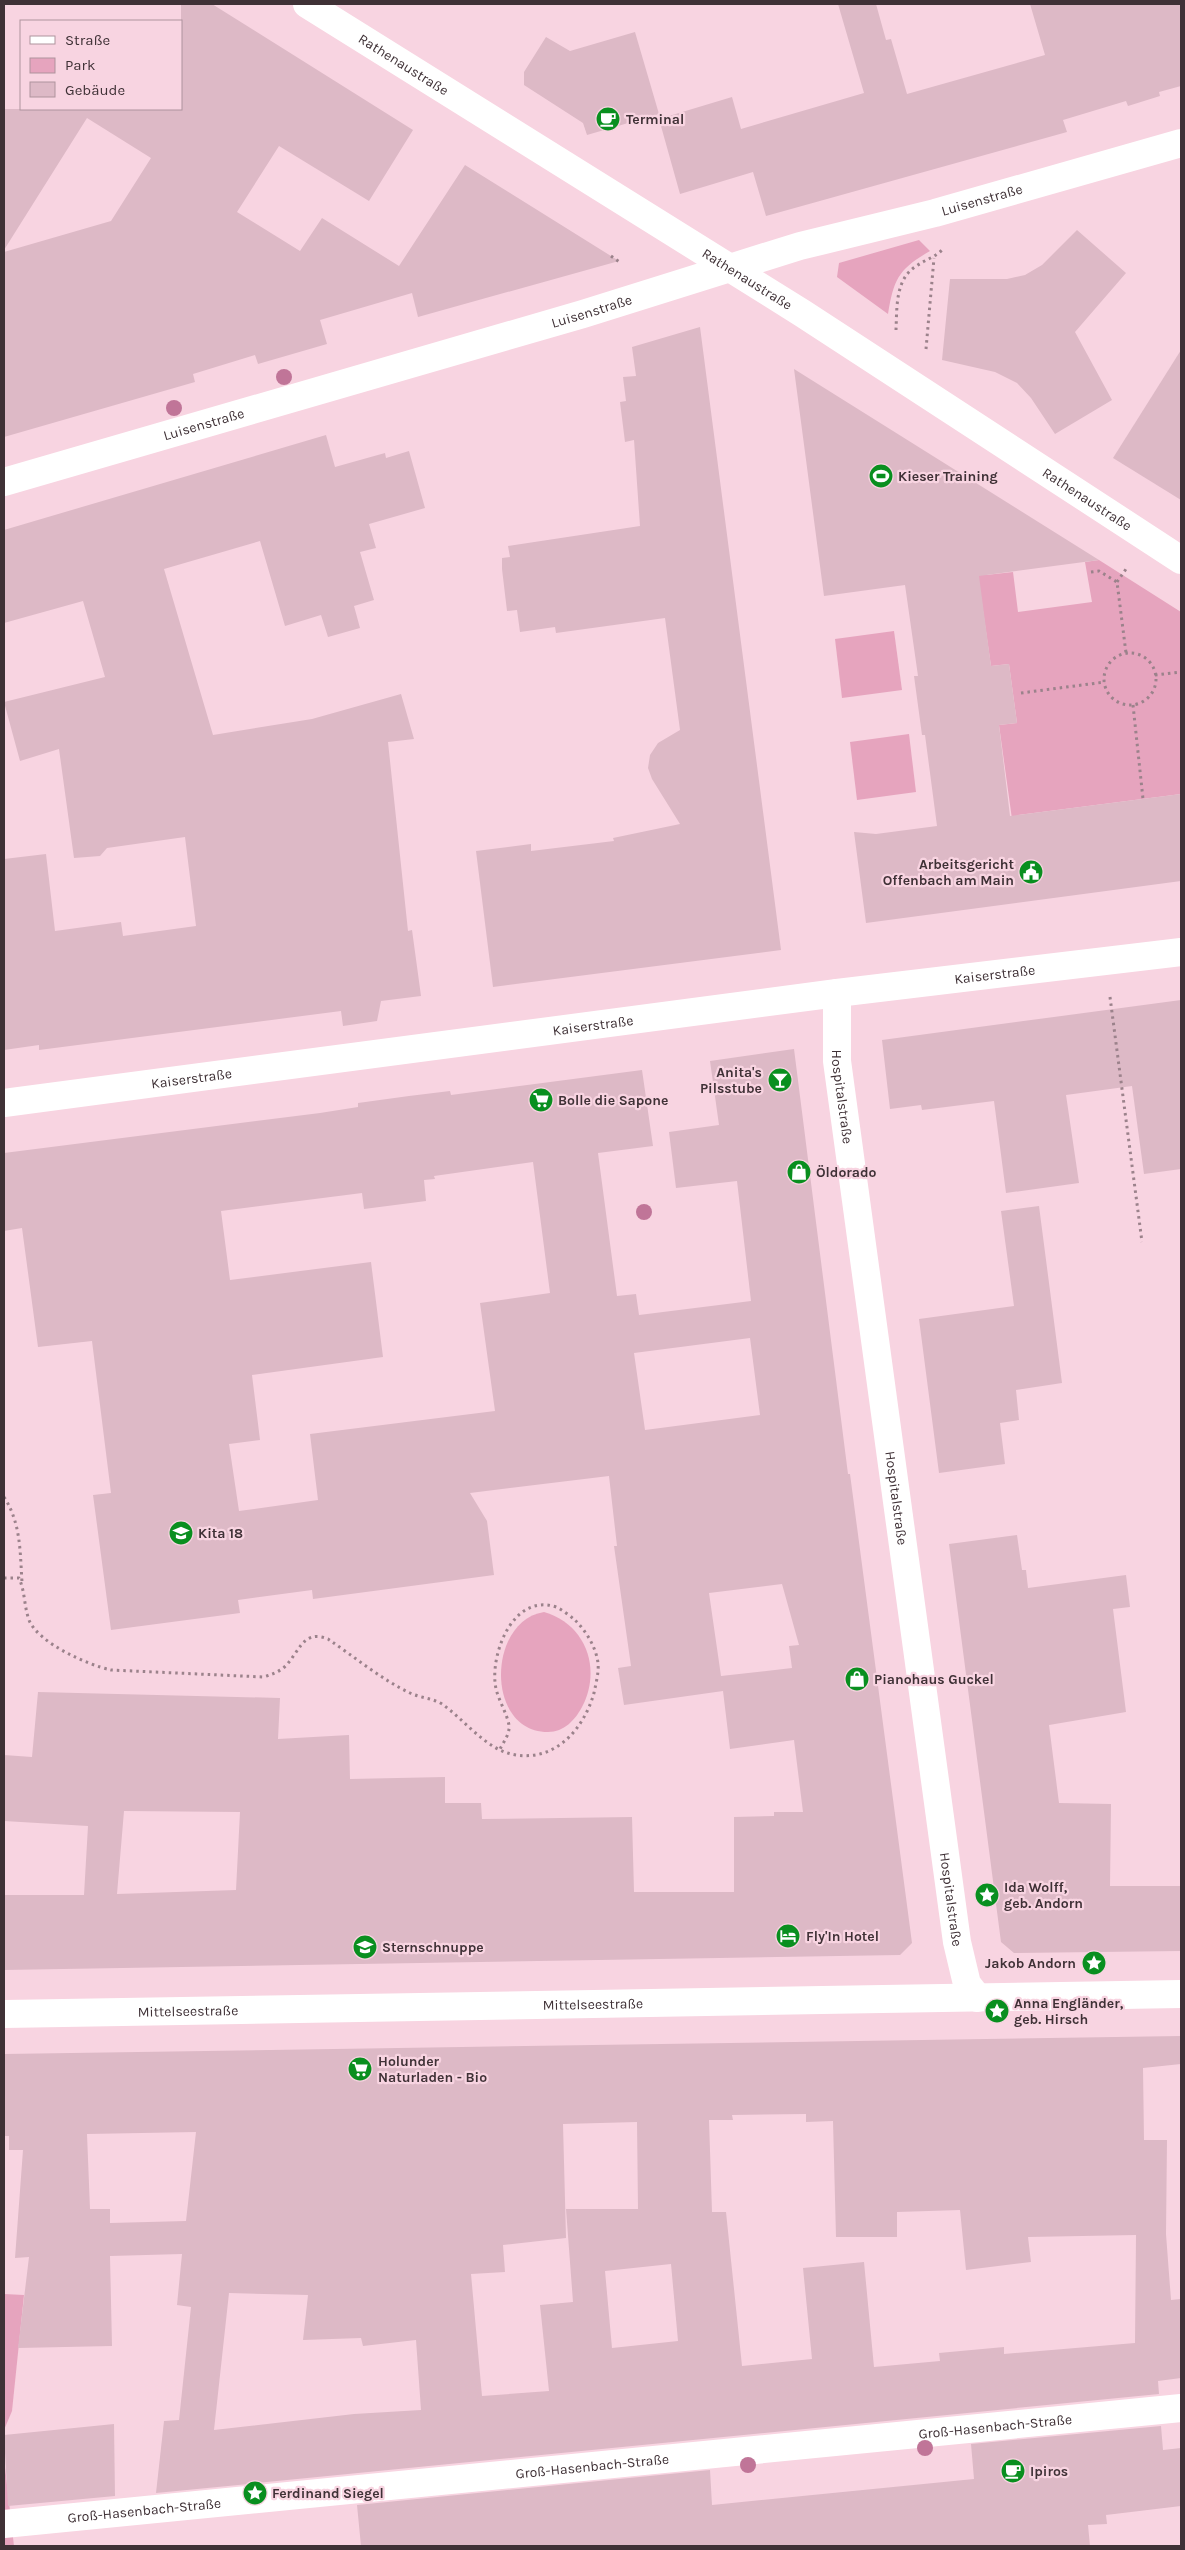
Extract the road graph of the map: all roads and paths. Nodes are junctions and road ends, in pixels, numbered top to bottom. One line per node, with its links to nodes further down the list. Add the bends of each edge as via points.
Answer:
1 (307, 4): 7 (street, Rathenaustraße)
2 (1181, 143): 7 (street, Luisenstraße, via 935,213 800,246)
3 (943, 250): 5 (path)
4 (611, 256): 6 (path)
5 (934, 258): 8 (path, via 914,267 902,283 897,301); 9 (path)
6 (622, 264)
7 (730, 268): 10 (street, Luisenstraße, via 583,314); 11 (street, Rathenaustraße)
8 (896, 330)
9 (925, 355)
10 (4, 482)
11 (1181, 560)
12 (1126, 569): 14 (path)
13 (1091, 572): 14 (path, via 1099,571)
14 (1117, 582): 15 (path)
15 (1126, 654): 17 (path, via 1146,659); 18 (path, via 1114,658 1109,664)
16 (1181, 672): 17 (path)
17 (1155, 675): 20 (path, via 1155,686 1148,697)
18 (1105, 682): 19 (path); 20 (path, via 1116,700)
19 (1021, 693)
20 (1133, 705): 21 (path)
21 (1143, 799)
22 (1181, 952): 23 (street, Kaiserstraße)
23 (1105, 962): 24 (street, Kaiserstraße); 26 (path)
24 (837, 993): 25 (street, Kaiserstraße); 32 (street, Hospitalstraße, via 837,1061 957,1942 967,1984)
25 (4, 1103)
26 (1142, 1242)
27 (4, 1497): 29 (path, via 18,1529)
28 (4, 1578): 29 (path, via 19,1578)
29 (23, 1586): 30 (path, via 30,1621 36,1631 92,1666 111,1670 263,1677 284,1668 308,1638 318,1635 411,1693 443,1705)
30 (500, 1749): 30 (path, via 508,1736 509,1725 496,1694 494,1670 504,1636 521,1612 540,1605 558,1608 584,1628 592,1645 598,1663 592,1698 576,1730 559,1746 529,1755 516,1755)
31 (1181, 1994): 32 (street, Mittelseestraße)
32 (978, 1998): 33 (street, Mittelseestraße)
33 (4, 2014)
34 (1181, 2408): 35 (street, Groß-Hasenbach-Straße)
35 (7, 2523)

